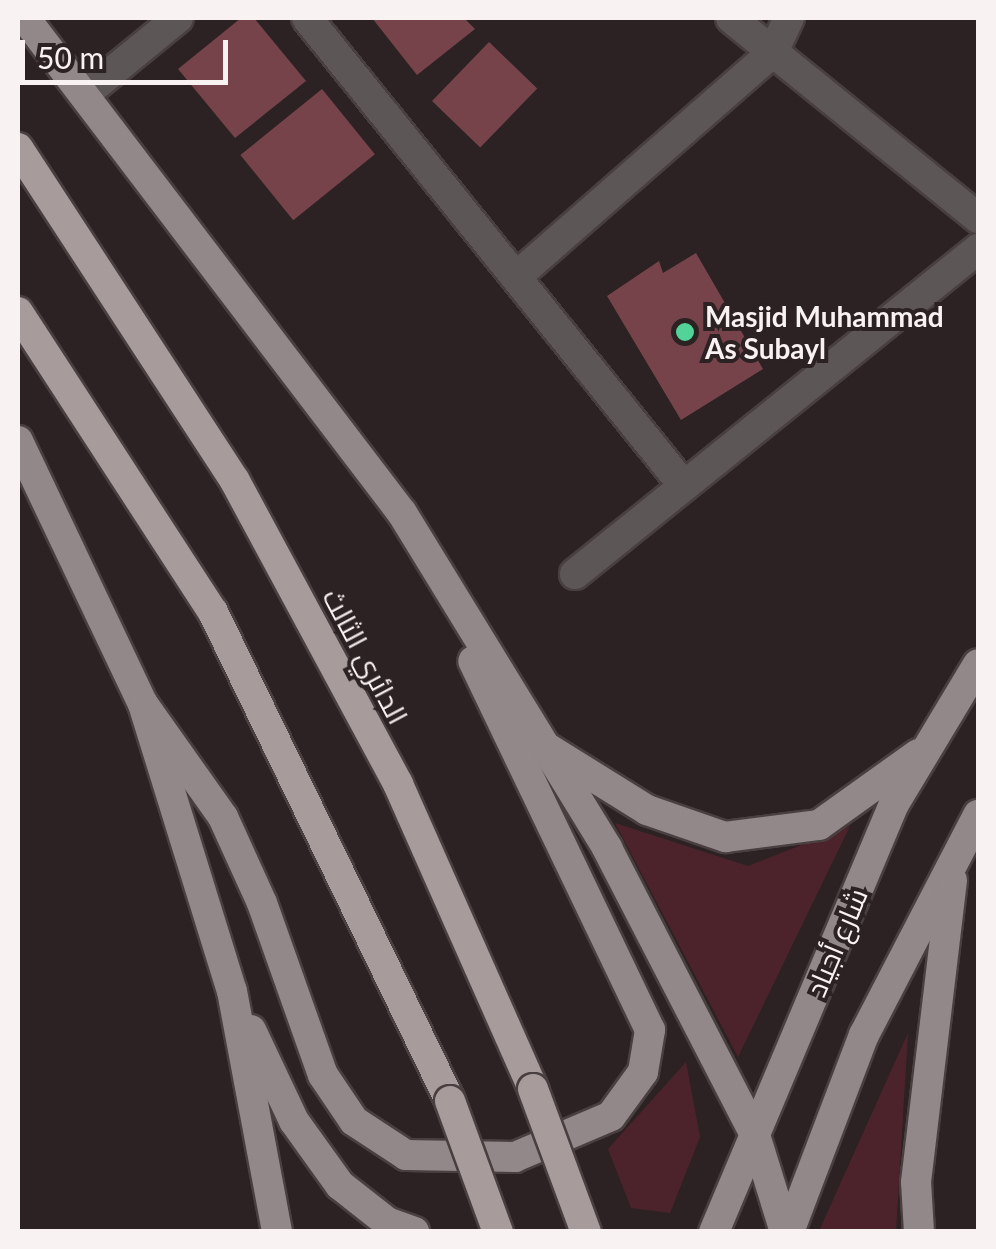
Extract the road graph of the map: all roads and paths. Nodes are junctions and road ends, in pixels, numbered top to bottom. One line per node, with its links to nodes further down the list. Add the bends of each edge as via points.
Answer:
1 (25, 18): 7 (main road)
2 (178, 18): 7 (street)
3 (307, 18): 11 (street)
4 (731, 18): 6 (street)
5 (788, 18): 6 (street)
6 (773, 52): 9 (street); 11 (street)
7 (85, 94): 15 (main road)
8 (18, 148): 28 (highway, الدائري الثالث, bridge, via 235,481 398,784 534,1089)
9 (978, 218)
10 (978, 249): 14 (street)
11 (516, 276): 14 (street)
12 (18, 312): 27 (highway, bridge, via 213,612 450,1101)
13 (18, 441): 18 (main road)
14 (684, 486): 16 (street)
15 (402, 513): 18 (main road, via 650,1030 643,1072 611,1116 515,1157 406,1155 354,1121 323,1075 262,903 223,817); 19 (main road)
16 (575, 574)
17 (978, 664): 20 (main road, شارع أجياد)
18 (143, 704): 23 (main road)
19 (544, 746): 20 (main road, via 647,810 725,837 819,825); 24 (main road, via 607,848)
20 (928, 747): 24 (main road, شارع أجياد, via 894,804)
21 (978, 816): 22 (main road)
22 (954, 862): 30 (main road, via 864,1035); 31 (main road, via 916,1182)
23 (232, 991): 25 (main road); 26 (main road, via 294,1120 340,1185 387,1222)
24 (755, 1135): 29 (main road, شارع أجياد); 30 (main road)
25 (277, 1232)
26 (414, 1232)
27 (498, 1232)
28 (586, 1232)
29 (714, 1232)
30 (787, 1232)
31 (919, 1232)

